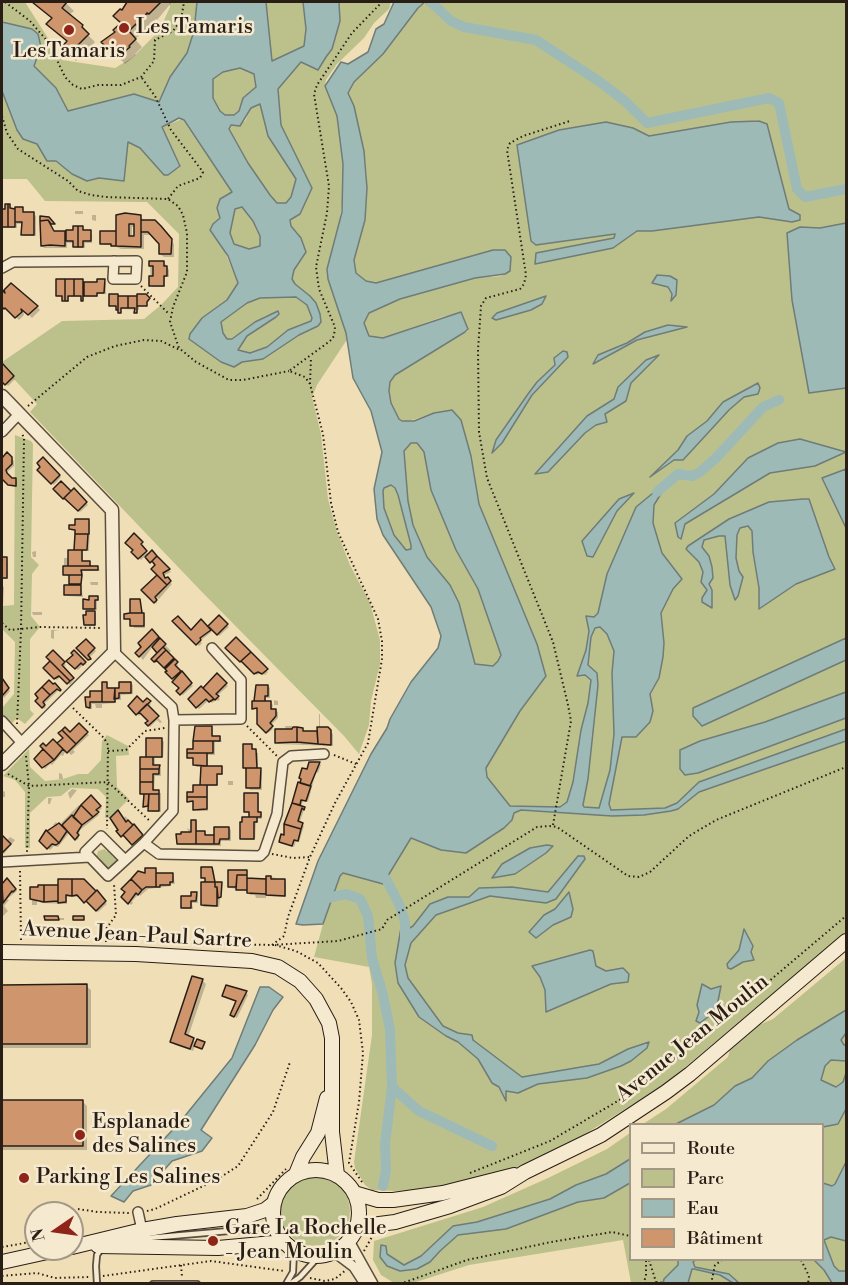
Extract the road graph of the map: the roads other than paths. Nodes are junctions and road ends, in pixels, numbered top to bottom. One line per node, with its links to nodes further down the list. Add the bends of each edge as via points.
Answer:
1 (114, 261): 1 (street, via 137,261 136,279 114,279); 2 (street, via 13,262)
2 (2, 268)
3 (2, 396): 4 (street)
4 (17, 416): 5 (street); 7 (street, via 112,510)
5 (2, 432)
6 (212, 648): 9 (street, via 242,680 241,719)
7 (114, 652): 9 (street, via 172,707); 10 (street)
8 (2, 721): 10 (street)
9 (174, 724): 13 (street, via 172,811)
10 (19, 739): 12 (street)
11 (324, 754): 13 (street, via 291,756 283,762 280,804 260,855 159,854)
12 (2, 764)
13 (144, 843): 15 (street)
14 (90, 857): 15 (street, via 108,876); 15 (street, via 84,852 101,836); 16 (street)
15 (125, 860)
16 (2, 862)
17 (846, 941): 20 (main road, Avenue Jean Moulin, via 666,1092 601,1135)
18 (2, 951): 19 (main road, Avenue Jean-Paul Sartre, via 136,954 252,961 278,967 300,981 329,1023)
19 (332, 1082): 21 (main road, Avenue Jean-Paul Sartre, via 318,1133); 22 (main road, Avenue Jean-Paul Sartre)
20 (525, 1172): 23 (main road, Avenue Jean Moulin, via 423,1196 378,1200); 27 (main road, Avenue Jean Moulin, via 501,1187 450,1206 395,1222)
21 (296, 1174): 22 (main road, via 324,1170); 24 (main road, via 282,1186)
22 (337, 1175): 23 (main road)
23 (361, 1191): 27 (main road)
24 (274, 1203): 26 (main road); 28 (main road, via 247,1216)
25 (138, 1212): 28 (street)
26 (275, 1227): 31 (lane); 34 (main road)
27 (356, 1227): 29 (main road)
28 (142, 1230): 30 (main road)
29 (349, 1241): 35 (main road); 38 (street)
30 (84, 1244)
31 (84, 1245)
32 (84, 1246): 33 (main road)
33 (103, 1246): 34 (main road); 41 (lane, via 97,1255)
34 (289, 1246): 36 (main road, via 306,1255); 44 (lane, via 293,1272)
35 (334, 1252): 36 (main road); 38 (street)
36 (319, 1256): 44 (lane, via 302,1275)
37 (24, 1257): 39 (main road)
38 (355, 1261): 45 (street); 46 (street)
39 (2, 1262)
40 (183, 1283): 42 (lane); 43 (lane)
41 (97, 1284)
42 (153, 1284)
43 (197, 1284)
44 (287, 1284)
45 (365, 1284)
46 (373, 1284)

